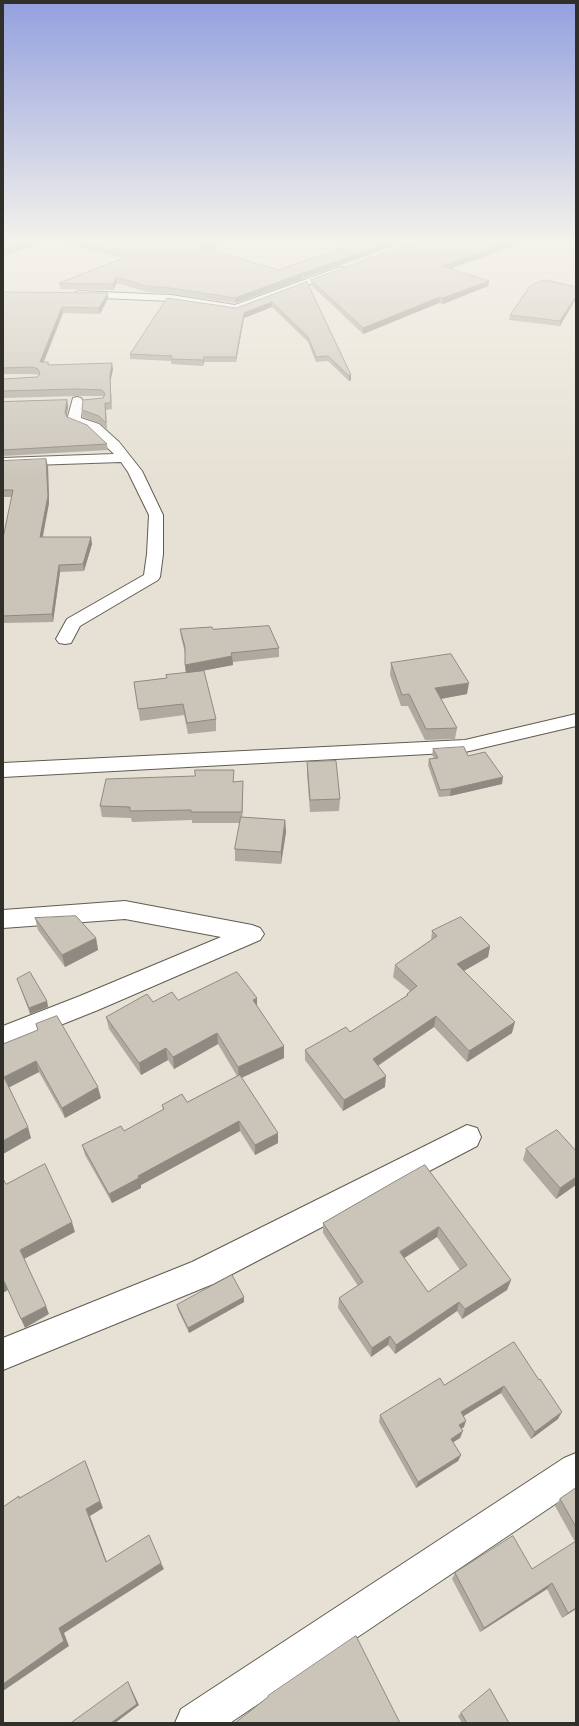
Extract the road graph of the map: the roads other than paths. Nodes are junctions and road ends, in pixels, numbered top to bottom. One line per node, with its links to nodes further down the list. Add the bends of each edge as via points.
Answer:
1 (77, 401): 2 (street, via 74,420 94,427)
2 (124, 458): 3 (street); 4 (street, via 135,471 156,515 152,577 73,623)
3 (3, 462)
4 (65, 639)
5 (576, 720): 6 (street, via 465,746)
6 (3, 770)
7 (3, 919): 8 (street, via 125,910 252,934)
8 (3, 1037)
9 (467, 1137): 10 (street, via 202,1273)
10 (3, 1354)
11 (576, 1470): 12 (street)
12 (195, 1723)

